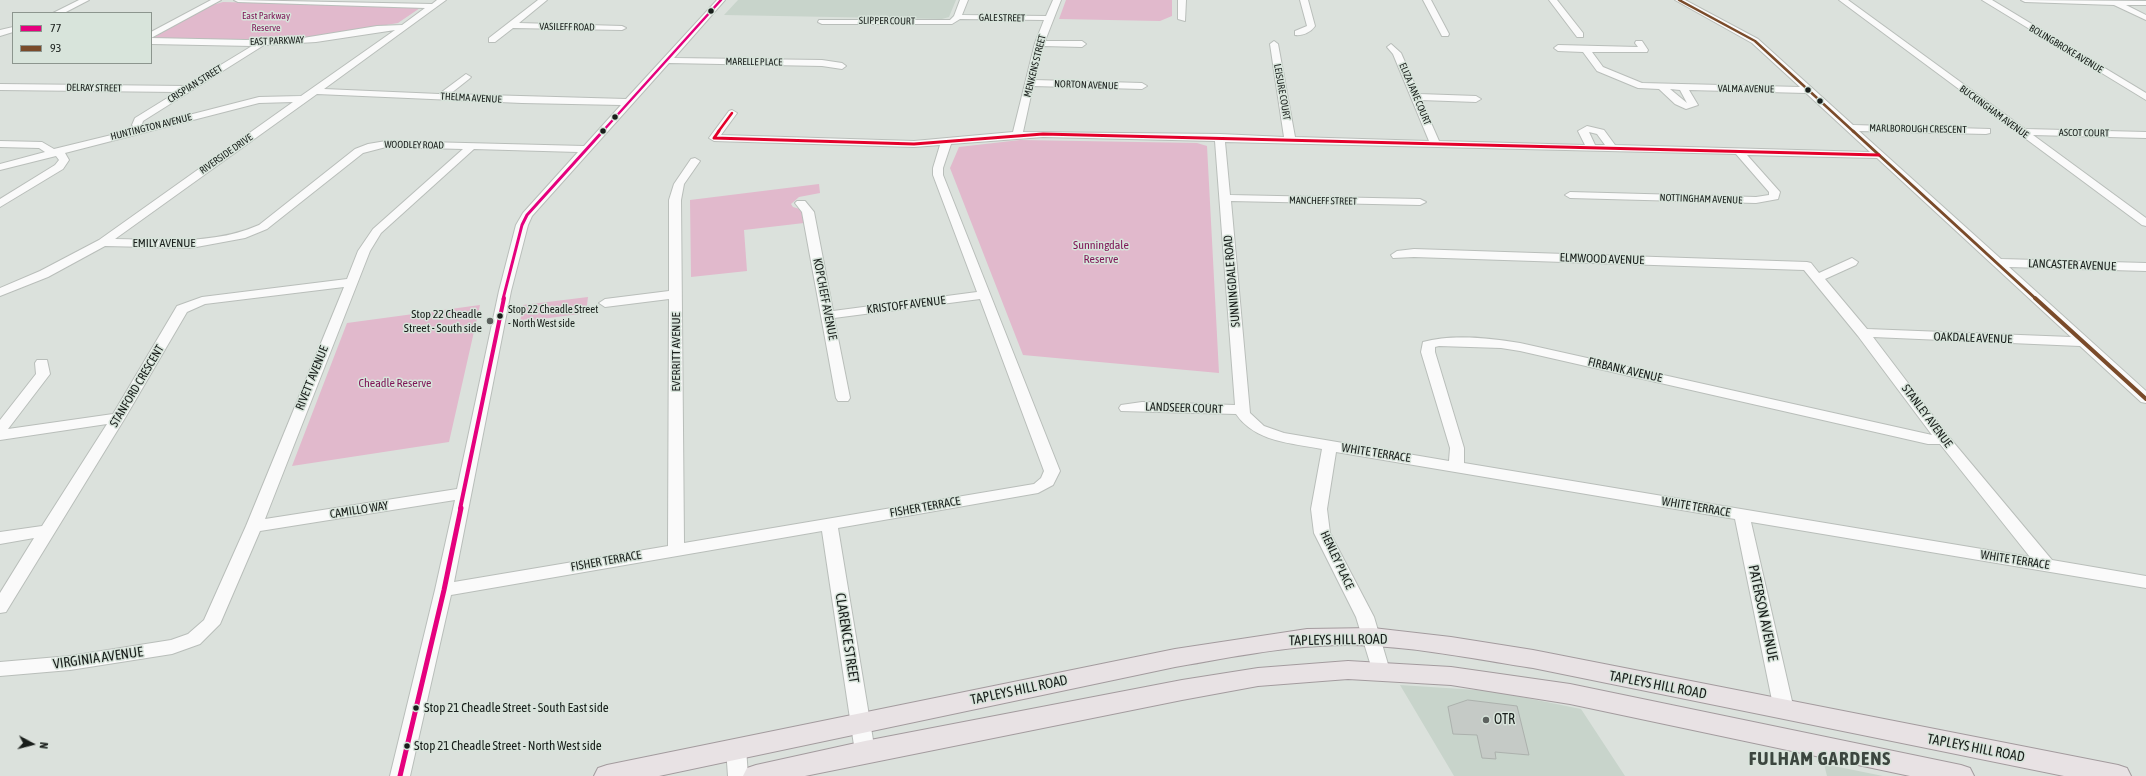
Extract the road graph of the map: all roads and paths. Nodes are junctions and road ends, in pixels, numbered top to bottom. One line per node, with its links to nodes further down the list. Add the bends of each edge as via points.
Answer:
1 (85, 0): 21 (street)
2 (217, 0): 33 (street)
3 (238, 0): 16 (street)
4 (543, 0): 27 (street)
5 (721, 0): 46 (street)
6 (964, 0): 24 (street)
7 (1056, 0): 22 (street, MENKENS STREET)
8 (1182, 0): 25 (street)
9 (1304, 0): 32 (street, via 1312,26)
10 (1427, 0): 34 (street)
11 (1553, 0): 35 (street)
12 (1679, 0): 55 (street, via 1755,41)
13 (1843, 0): 67 (street, BUCKINGHAM AVENUE)
14 (1986, 0): 59 (street, BOLINGBROKE AVENUE)
15 (2025, 0): 18 (street)
16 (317, 1): 17 (street)
17 (335, 2): 19 (street)
18 (2115, 2): 20 (street); 23 (street)
19 (438, 3): 28 (street, RIVERSIDE DRIVE)
20 (2146, 3)
21 (59, 12)
22 (1047, 18): 24 (street, GALE STREET); 39 (street, MENKENS STREET)
23 (2146, 18)
24 (954, 19): 26 (street, SLIPPER COURT)
25 (1182, 19)
26 (822, 22)
27 (512, 25): 29 (street, VASILEFF ROAD); 36 (street)
28 (402, 27): 38 (street, EAST PARKWAY, via 369,29 305,41); 56 (street, RIVERSIDE DRIVE)
29 (622, 28)
30 (12, 30): 31 (street)
31 (0, 33)
32 (1298, 33)
33 (152, 34)
34 (1445, 34)
35 (1580, 35)
36 (492, 40)
37 (152, 41): 38 (street, EAST PARKWAY)
38 (262, 43): 54 (street, CRISPIAN STREET)
39 (1039, 43): 40 (street); 49 (street, MENKENS STREET)
40 (1082, 44)
41 (1274, 44): 71 (street, LEISURE COURT)
42 (1390, 47): 58 (street, ELIZA JANE COURT, via 1397,53)
43 (1558, 48): 45 (street)
44 (1644, 49): 45 (street)
45 (1586, 50): 52 (street, VALMA AVENUE, via 1600,69 1641,86)
46 (666, 60): 47 (street, MARELLE PLACE); 62 (street)
47 (842, 66)
48 (466, 77): 57 (street)
49 (1030, 83): 50 (street, NORTON AVENUE); 68 (street, MENKENS STREET)
50 (1142, 86)
51 (0, 87): 54 (street, DELRAY STREET)
52 (1662, 87): 53 (street, VALMA AVENUE); 53 (street, via 1678,102 1686,106 1693,105)
53 (1683, 88): 55 (street, VALMA AVENUE)
54 (188, 89): 65 (street, CRISPIAN STREET, via 138,120 137,125)
55 (1808, 90): 64 (street)
56 (314, 91): 57 (street, THELMA AVENUE); 61 (street, RIVERSIDE DRIVE)
57 (442, 96): 62 (street, THELMA AVENUE)
58 (1416, 97): 60 (street); 74 (street, ELIZA JANE COURT)
59 (2146, 97)
60 (1476, 98)
61 (304, 99): 65 (street, HUNTINGTON AVENUE, via 258,100); 91 (street, RIVERSIDE DRIVE)
62 (627, 102): 78 (street)
63 (732, 113): 72 (street, via 714,138)
64 (1849, 128): 66 (street, MARLBOROUGH CRESCENT); 81 (street)
65 (143, 129): 79 (street, HUNTINGTON AVENUE)
66 (1986, 131)
67 (2022, 132): 69 (street, ASCOT COURT); 89 (street, BUCKINGHAM AVENUE)
68 (1018, 134): 70 (street); 72 (street)
69 (2146, 135)
70 (1220, 137): 71 (street); 85 (street, SUNNINGDALE ROAD)
71 (1290, 140): 74 (street)
72 (946, 143): 101 (street, FISHER TERRACE, via 938,175)
73 (0, 144): 79 (street, via 42,145)
74 (1436, 144): 76 (street)
75 (472, 146): 78 (street, WOODLEY ROAD); 90 (street, WOODLEY ROAD, via 386,144 364,148 263,227 244,235); 98 (street, RIVETT AVENUE, via 377,231 364,251)
76 (1592, 148): 77 (street); 77 (street, via 1583,131 1587,129 1600,132)
77 (1612, 148): 80 (street)
78 (585, 149): 117 (street, via 527,214 522,225 505,291)
79 (55, 152): 83 (street, HUNTINGTON AVENUE); 88 (street, via 64,160 59,167)
80 (1739, 152): 81 (street); 84 (street, NOTTINGHAM AVENUE, via 1775,192 1774,197 1756,200)
81 (1879, 155): 94 (street)
82 (695, 161): 100 (street, EVERRITT AVENUE, via 679,184 675,200)
83 (0, 167)
84 (1570, 195)
85 (1226, 198): 86 (street, MANCHEFF STREET); 110 (street, SUNNINGDALE ROAD)
86 (1420, 202)
87 (801, 203): 103 (street, KOPCHEFF AVENUE, via 808,212)
88 (0, 204)
89 (2146, 223)
90 (224, 239): 91 (street, EMILY AVENUE, via 168,245)
91 (103, 242): 99 (street, RIVERSIDE DRIVE, via 44,274)
92 (1397, 255): 95 (street, ELMWOOD AVENUE, via 1422,253)
93 (1852, 262): 97 (street)
94 (1998, 263): 96 (street, LANCASTER AVENUE); 105 (street)
95 (1807, 266): 97 (street, STANLEY AVENUE)
96 (2146, 267)
97 (1818, 278): 104 (street, STANLEY AVENUE)
98 (350, 282): 111 (street, STANFORD CRESCENT, via 202,301 182,309); 120 (street, RIVETT AVENUE)
99 (0, 292)
100 (676, 294): 102 (street); 123 (street, EVERRITT AVENUE)
101 (983, 295): 103 (street, KRISTOFF AVENUE); 119 (street, FISHER TERRACE, via 1052,471 1048,481 1038,488)
102 (605, 303)
103 (828, 315): 107 (street, KOPCHEFF AVENUE)
104 (1863, 334): 105 (street, OAKDALE AVENUE); 114 (street, STANLEY AVENUE)
105 (2084, 342): 108 (street)
106 (42, 363): 112 (street, via 43,374)
107 (843, 398)
108 (2146, 399)
109 (1126, 408): 110 (street, LANDSEER COURT, via 1142,406)
110 (1246, 417): 115 (street, WHITE TERRACE, via 1261,431)
111 (118, 418): 113 (street); 121 (street, STANFORD CRESCENT)
112 (0, 430)
113 (0, 435)
114 (1944, 440): 116 (street, FIRBANK AVENUE, via 1928,439 1520,347 1438,342 1428,345 1428,352 1457,448); 124 (street, STANLEY AVENUE)
115 (1330, 446): 116 (street, WHITE TERRACE); 128 (street, HENLEY PLACE, via 1319,509 1322,533 1365,616)
116 (1456, 467): 118 (street, WHITE TERRACE)
117 (464, 493): 120 (street, CAMILLO WAY); 126 (street)
118 (1742, 515): 124 (street, WHITE TERRACE); 132 (street, PATERSON AVENUE)
119 (829, 524): 123 (street, FISHER TERRACE); 133 (street, CLARENCE STREET)
120 (254, 526): 129 (street, RIVETT AVENUE, via 211,624)
121 (47, 531): 122 (street); 127 (street, STANFORD CRESCENT)
122 (0, 538)
123 (676, 549): 126 (street, FISHER TERRACE)
124 (2047, 566): 125 (street, WHITE TERRACE)
125 (2146, 582)
126 (444, 590): 136 (street)
127 (0, 607)
128 (1373, 637): 131 (street, HENLEY PLACE); 132 (main road, TAPLEYS HILL ROAD, via 1451,646 1533,660); 133 (main road, TAPLEYS HILL ROAD, via 1307,638 1251,645 1175,658)
129 (194, 639): 130 (street, VIRGINIA AVENUE, via 172,647 70,664)
130 (0, 669)
131 (1381, 670): 135 (main road, via 1316,671 1258,677); 140 (main road, via 1451,676 1570,694)
132 (1784, 710): 141 (main road, TAPLEYS HILL ROAD)
133 (860, 723): 134 (main road, TAPLEYS HILL ROAD); 135 (street, CLARENCE STREET)
134 (736, 748): 137 (main road, TAPLEYS HILL ROAD); 138 (street)
135 (865, 752): 139 (main road)
136 (400, 776)
137 (607, 776)
138 (738, 776)
139 (756, 776)
140 (1961, 776)
141 (2118, 776)

